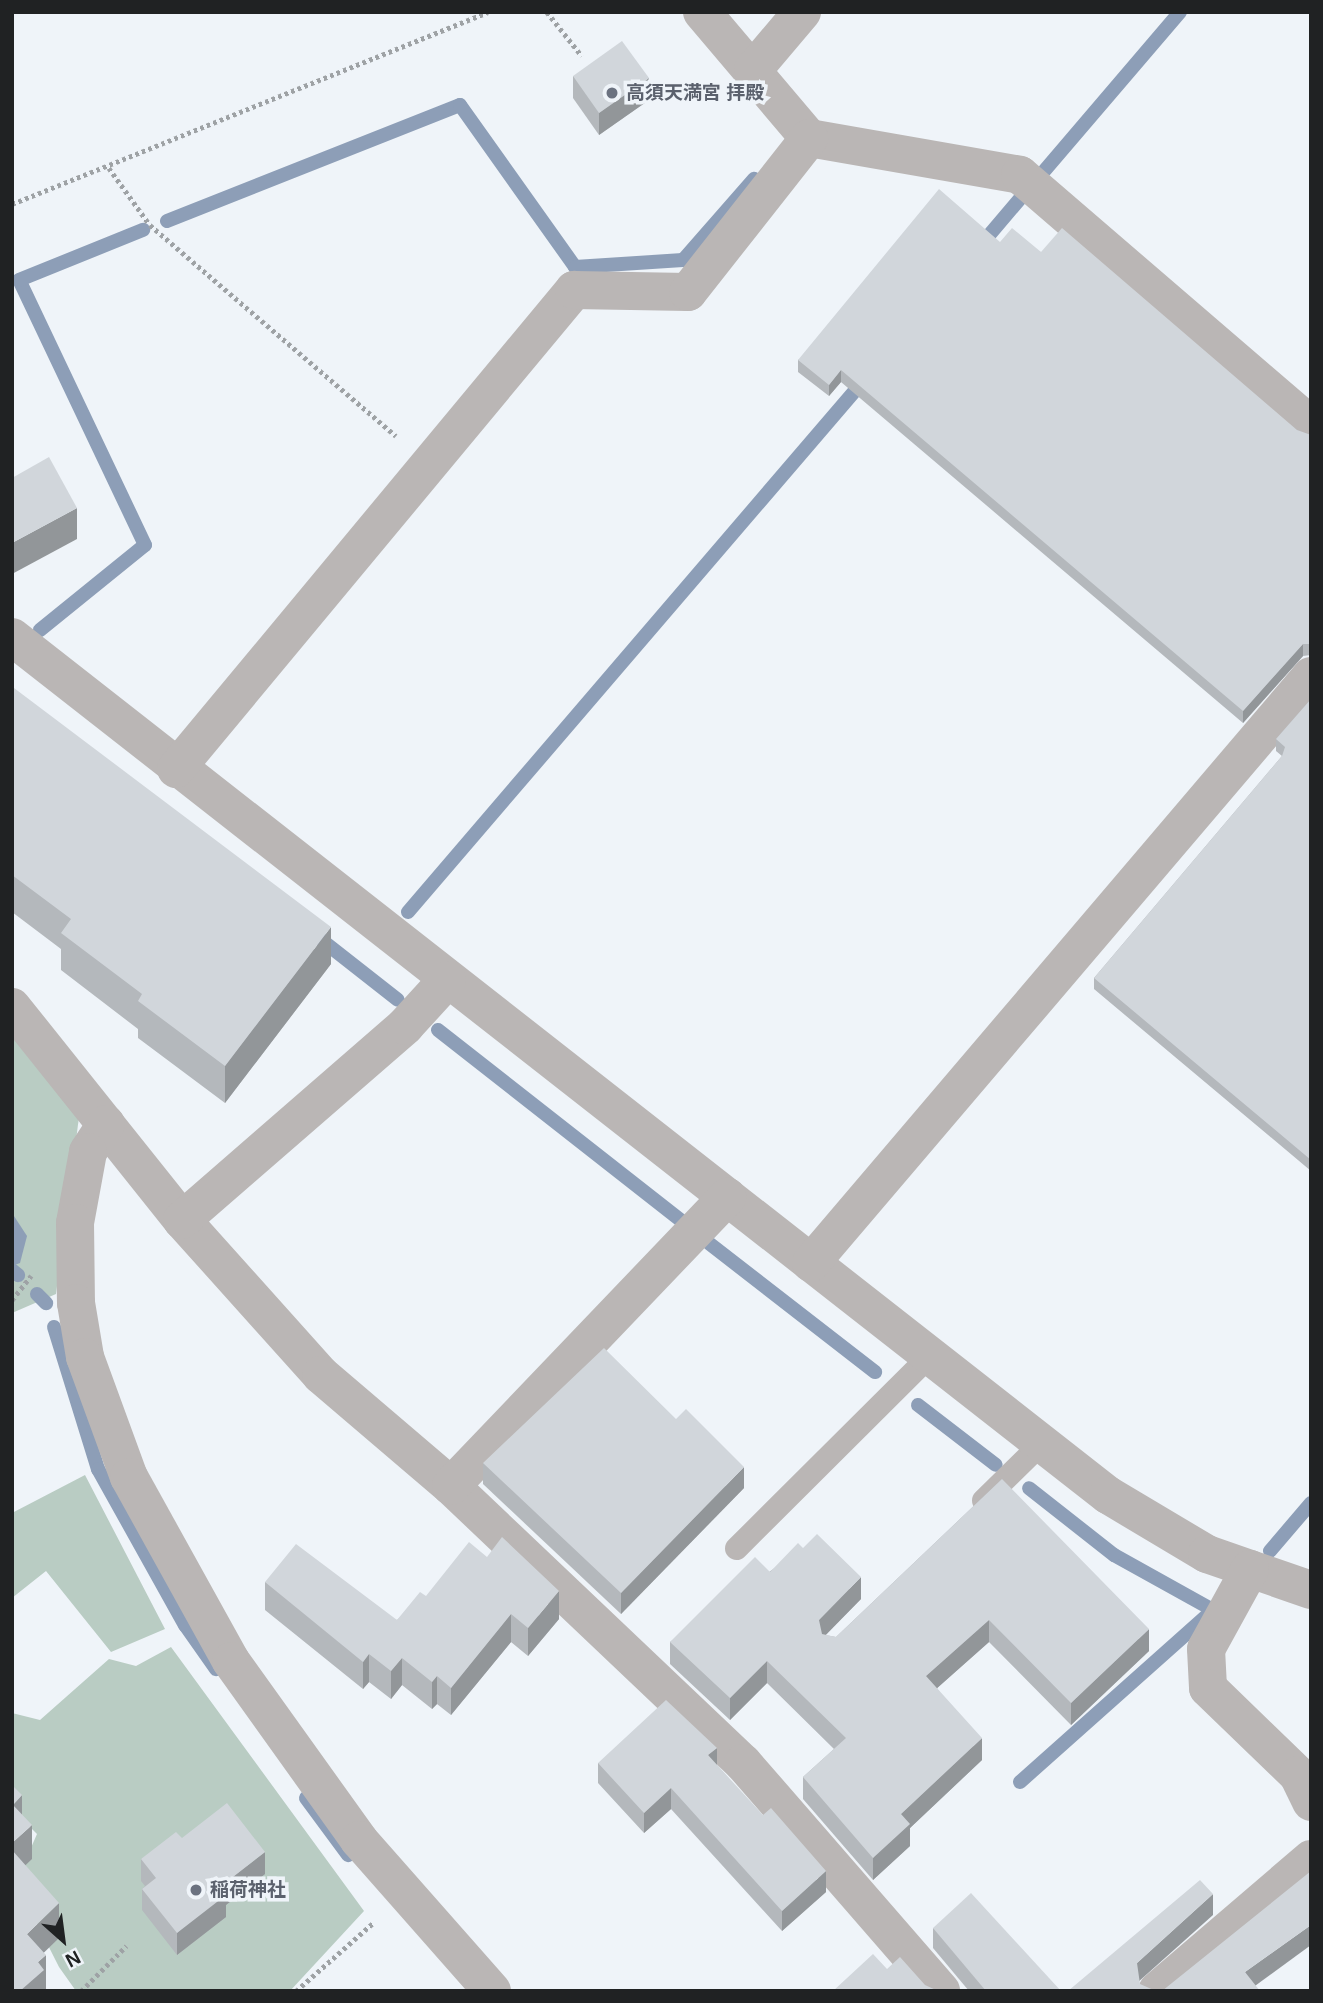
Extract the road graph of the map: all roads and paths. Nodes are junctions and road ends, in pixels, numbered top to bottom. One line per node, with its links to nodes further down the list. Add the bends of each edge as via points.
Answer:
1 (488, 12): 8 (path)
2 (547, 12): 5 (path)
3 (702, 12): 6 (street)
4 (802, 12): 6 (street)
5 (582, 56)
6 (753, 70): 7 (street)
7 (809, 138): 10 (street, via 1020,175); 11 (street, via 688,292 574,290)
8 (109, 168): 9 (path); 11 (path, via 150,225)
9 (12, 204)
10 (1311, 425)
11 (429, 464): 14 (street)
12 (12, 637): 14 (street)
13 (1311, 676): 20 (street)
14 (176, 769): 15 (street)
15 (447, 980): 18 (street); 19 (street, via 405,1026)
16 (12, 1007): 17 (street)
17 (106, 1124): 19 (street); 30 (street, via 88,1152 75,1223 76,1303 85,1357 128,1477 231,1661 359,1840)
18 (727, 1197): 20 (street); 23 (street)
19 (182, 1220): 23 (street, via 321,1375)
20 (811, 1263): 21 (street)
21 (930, 1356): 22 (street); 25 (lane)
22 (1041, 1443): 24 (lane); 26 (street, via 1108,1495 1207,1554)
23 (451, 1486): 35 (street, via 743,1763)
24 (962, 1520)
25 (736, 1548)
26 (1250, 1569): 27 (street); 28 (street, via 1206,1648 1208,1688 1298,1775)
27 (1311, 1590)
28 (1311, 1802)
29 (1311, 1859): 36 (street)
30 (406, 1893): 33 (path); 34 (street)
31 (126, 1946): 32 (path)
32 (81, 1991)
33 (296, 1991)
34 (492, 1991)
35 (941, 1991)
36 (1157, 1991)

